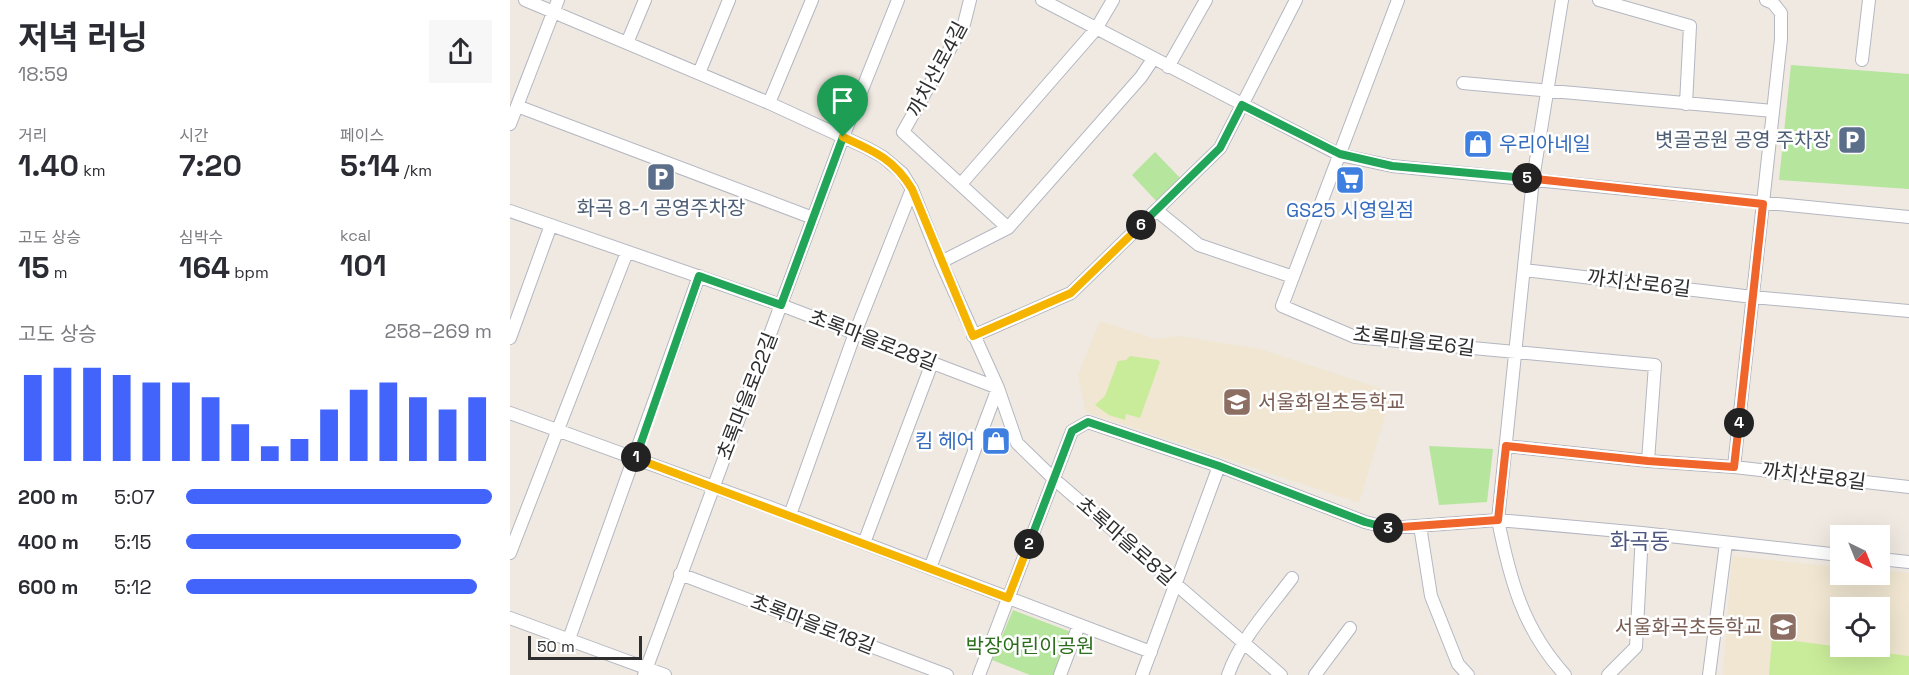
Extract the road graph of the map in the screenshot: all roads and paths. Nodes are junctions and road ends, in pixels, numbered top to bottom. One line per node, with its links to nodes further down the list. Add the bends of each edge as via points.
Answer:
1 (525, 0): 16 (street, 초록마을로8길)
2 (645, 0): 18 (street)
3 (729, 0): 22 (street)
4 (812, 0): 25 (street)
5 (898, 0): 31 (street, 초록마을로22길)
6 (970, 0): 34 (street, 까치산로4길, via 964,24 903,132)
7 (1042, 0): 17 (street)
8 (1113, 0): 17 (street)
9 (1206, 0): 21 (street)
10 (1296, 0): 27 (street)
11 (1398, 0): 32 (street)
12 (1562, 0): 24 (street)
13 (1599, 0): 26 (street, via 1690,26)
14 (1767, 0): 29 (street, via 1781,13)
15 (1869, 0): 20 (street)
16 (555, 6): 18 (street, 초록마을로8길); 28 (street)
17 (1096, 29): 19 (street); 34 (street)
18 (627, 43): 22 (street, 초록마을로8길)
19 (1153, 59): 21 (street); 42 (street)
20 (1862, 60)
21 (1168, 67): 27 (street)
22 (699, 73): 25 (street, 초록마을로8길)
23 (1463, 83): 24 (street)
24 (1548, 92): 26 (street); 33 (street)
25 (769, 103): 31 (street, 초록마을로8길)
26 (1686, 104): 29 (street)
27 (1242, 105): 32 (street); 37 (street, via 1220,148)
28 (517, 106): 30 (street); 40 (street)
29 (1773, 111): 36 (street)
30 (510, 124)
31 (843, 137): 35 (street, 초록마을로8길, via 883,157 902,172); 40 (street, 초록마을로22길)
32 (1340, 154): 33 (street, via 1392,166); 47 (street)
33 (1533, 179): 36 (street); 45 (street)
34 (961, 184): 42 (street, 까치산로4길)
35 (912, 189): 44 (street, 초록마을로8길); 51 (street)
36 (1763, 204): 39 (street); 48 (street)
37 (1156, 210): 47 (street, via 1199,245); 52 (street, via 1071,293)
38 (510, 211): 41 (street, 초록마을로28길)
39 (1909, 217)
40 (813, 218): 49 (street, 초록마을로22길)
41 (551, 225): 43 (street, 초록마을로28길); 53 (street)
42 (1008, 228): 44 (street)
43 (627, 252): 46 (street, 초록마을로28길); 58 (street)
44 (941, 262): 52 (street, 초록마을로8길)
45 (1524, 270): 48 (street, 까치산로6길); 54 (street)
46 (699, 276): 49 (street, 초록마을로28길); 60 (street)
47 (1293, 277): 54 (street, 초록마을로6길, via 1282,306 1355,337)
48 (1753, 297): 50 (street, 까치산로6길); 63 (street)
49 (781, 305): 51 (street, 초록마을로28길); 65 (street, 초록마을로22길)
50 (1909, 311)
51 (855, 333): 55 (street, 초록마을로28길); 67 (street)
52 (973, 336): 56 (street, 초록마을로8길)
53 (510, 338)
54 (1515, 352): 59 (street); 61 (street, via 1655,365)
55 (932, 363): 56 (street, 초록마을로28길); 71 (street)
56 (998, 388): 64 (street, 초록마을로8길, via 1017,443); 77 (street)
57 (510, 413): 58 (street)
58 (558, 431): 60 (street); 73 (street)
59 (1506, 446): 61 (street, 까치산로8길); 68 (street)
60 (635, 458): 65 (street); 85 (street)
61 (1648, 461): 63 (street, 까치산로8길)
62 (1219, 466): 64 (street, via 1088,422 1072,431); 69 (street, via 1365,522 1389,528); 80 (street)
63 (1734, 467): 66 (street, 까치산로8길)
64 (1054, 478): 80 (street, 초록마을로8길); 81 (street)
65 (712, 486): 67 (street); 78 (street, 초록마을로22길)
66 (1909, 488)
67 (790, 515): 71 (street)
68 (1498, 520): 69 (street); 70 (street); 98 (street, via 1520,605 1547,655)
69 (1420, 526): 97 (street, via 1431,596 1458,664)
70 (1641, 533): 72 (street); 99 (street, via 1636,647)
71 (864, 543): 77 (street)
72 (1726, 543): 74 (street); 100 (street)
73 (510, 553)
74 (1830, 554)
75 (1890, 560): 76 (street)
76 (1909, 562)
77 (930, 568): 81 (street)
78 (680, 574): 88 (street, 초록마을로22길); 90 (street, 초록마을로18길)
79 (1292, 578): 86 (street)
80 (1176, 584): 86 (street, 초록마을로8길); 87 (street)
81 (1008, 598): 83 (street); 91 (street)
82 (510, 618): 85 (street)
83 (1079, 625): 87 (street); 92 (street)
84 (1350, 628): 96 (street)
85 (569, 639): 88 (street)
86 (1243, 642): 94 (street); 95 (street, 초록마을로8길)
87 (1150, 652): 93 (street)
88 (645, 671): 89 (street)
89 (665, 675)
90 (947, 675)
91 (979, 675)
92 (1060, 675)
93 (1142, 675)
94 (1228, 675)
95 (1281, 675)
96 (1314, 675)
97 (1468, 675)
98 (1565, 675)
99 (1608, 675)
100 (1709, 675)

